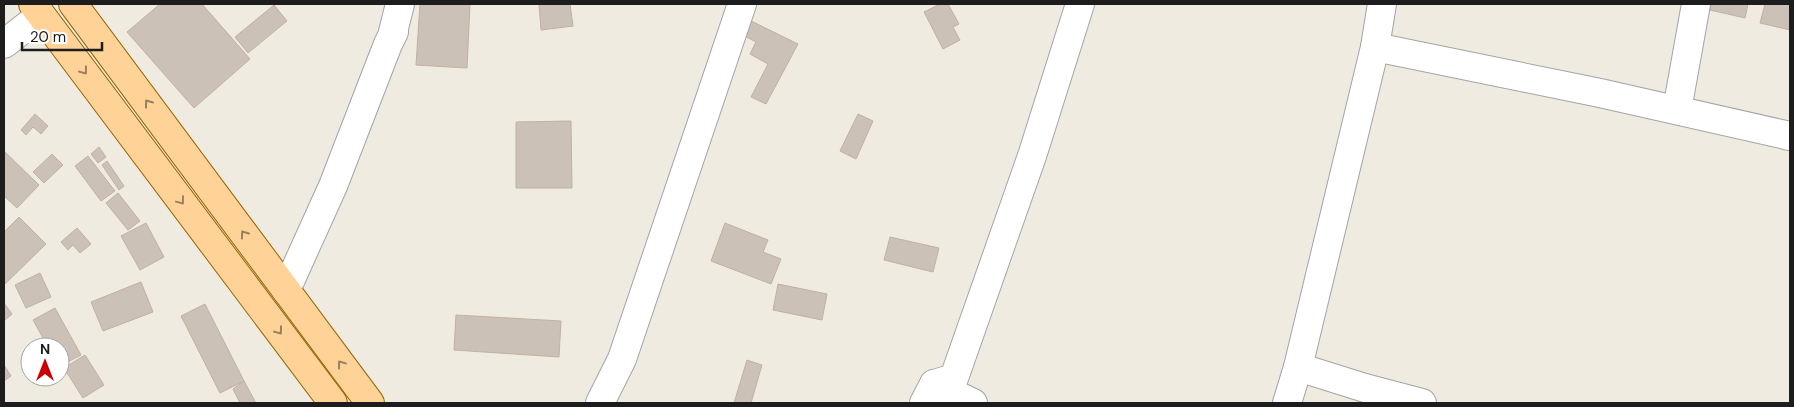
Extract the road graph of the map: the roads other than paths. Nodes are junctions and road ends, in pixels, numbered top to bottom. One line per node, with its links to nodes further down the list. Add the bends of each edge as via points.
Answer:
1 (74, 4): 12 (main road, one-way to 1)
2 (400, 4): 12 (street, via 394,32 333,186)
3 (742, 4): 17 (street, via 622,359)
4 (1080, 4): 14 (street, via 1032,156 954,378)
5 (1382, 4): 9 (street)
6 (1696, 4): 10 (street)
7 (37, 9): 8 (street); 15 (main road, one-way to 15)
8 (4, 44)
9 (1375, 47): 10 (street); 13 (street)
10 (1677, 110): 11 (street)
11 (1790, 136)
12 (286, 290): 16 (main road, one-way to 12)
13 (1298, 367): 19 (street); 20 (street)
14 (929, 394): 18 (street)
15 (333, 403)
16 (370, 403)
17 (600, 403)
18 (973, 403)
19 (1287, 403)
20 (1422, 403)

